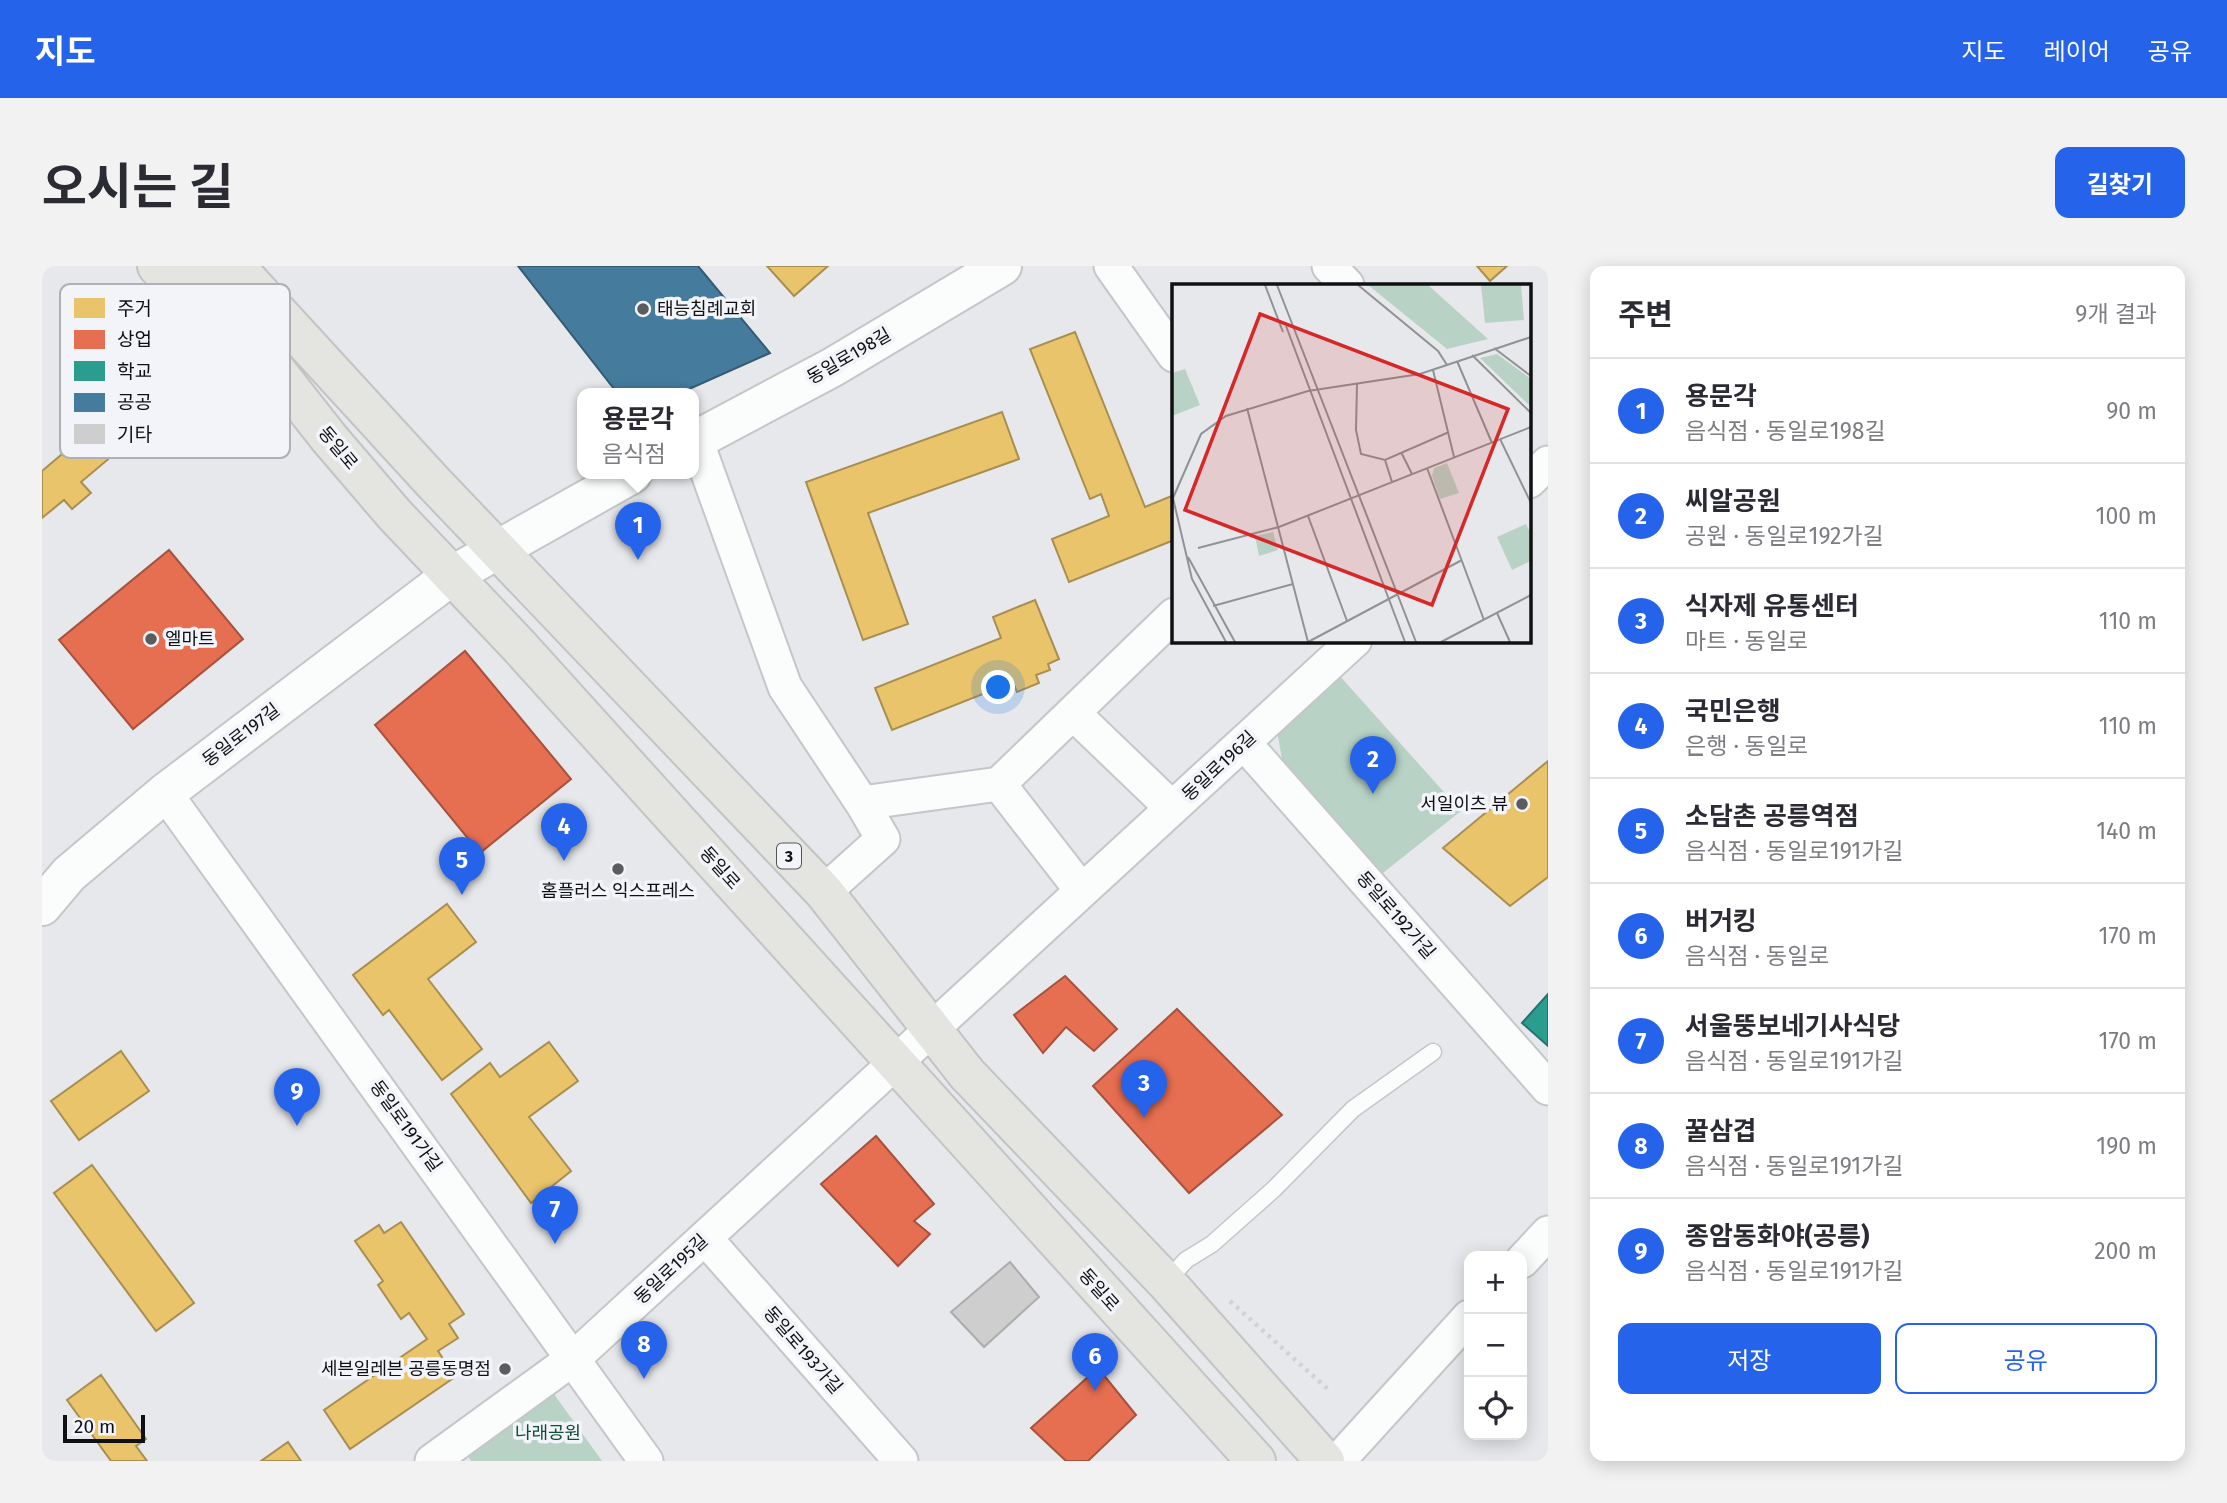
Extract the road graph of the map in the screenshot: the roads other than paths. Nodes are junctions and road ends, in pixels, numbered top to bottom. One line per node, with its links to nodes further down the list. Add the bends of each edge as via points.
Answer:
1 (157, 266): 8 (main road)
2 (194, 266): 9 (main road, 동일로)
3 (235, 266): 10 (main road, 3)
4 (251, 266): 11 (main road)
5 (1002, 266): 20 (street, 동일로198길, via 833,367)
6 (1111, 266): 15 (street)
7 (1329, 266): 12 (street)
8 (174, 284)
9 (208, 284)
10 (252, 284)
11 (265, 284)
12 (1347, 284)
13 (290, 314): 18 (main road)
14 (290, 326): 18 (main road, 3)
15 (1172, 352)
16 (290, 388): 19 (main road, 동일로)
17 (290, 402): 19 (main road)
18 (362, 404): 23 (main road, 3)
19 (329, 438): 24 (main road, 동일로)
20 (699, 439)
21 (699, 452): 31 (street, via 785,687)
22 (623, 479): 23 (street)
23 (499, 548): 24 (street); 34 (main road, 3)
24 (451, 576): 30 (street, 동일로197길); 38 (main road, 동일로)
25 (1172, 617): 27 (street)
26 (1353, 642): 28 (street, 동일로196길)
27 (1073, 713): 29 (street); 32 (street)
28 (1244, 743): 32 (street, 동일로196길); 39 (street, 동일로192가길)
29 (999, 784): 31 (street); 33 (street)
30 (165, 793): 35 (street, 동일로197길, via 69,874); 45 (street, 동일로191가길)
31 (862, 803): 34 (street, via 883,839)
32 (1172, 808): 33 (street, 동일로196길)
33 (1082, 891): 36 (street, 동일로196길)
34 (824, 892): 36 (main road, 3)
35 (42, 906)
36 (931, 1029): 38 (street, 동일로196길); 43 (main road, 3, via 967,1074)
37 (1433, 1052): 43 (lane, via 1353,1109 1274,1189 1212,1244 1186,1260)
38 (897, 1062): 41 (street, 동일로195길); 49 (main road, 동일로)
39 (1548, 1088)
40 (1548, 1233): 42 (street)
41 (705, 1238): 45 (street, 동일로195길); 48 (street, 동일로193가길)
42 (1527, 1256)
43 (1166, 1282): 50 (main road, 3)
44 (1464, 1322): 51 (street)
45 (574, 1358): 46 (street, 동일로195길); 47 (street, 동일로191가길)
46 (432, 1461)
47 (646, 1461)
48 (901, 1461)
49 (1256, 1461)
50 (1325, 1461)
51 (1338, 1461)

